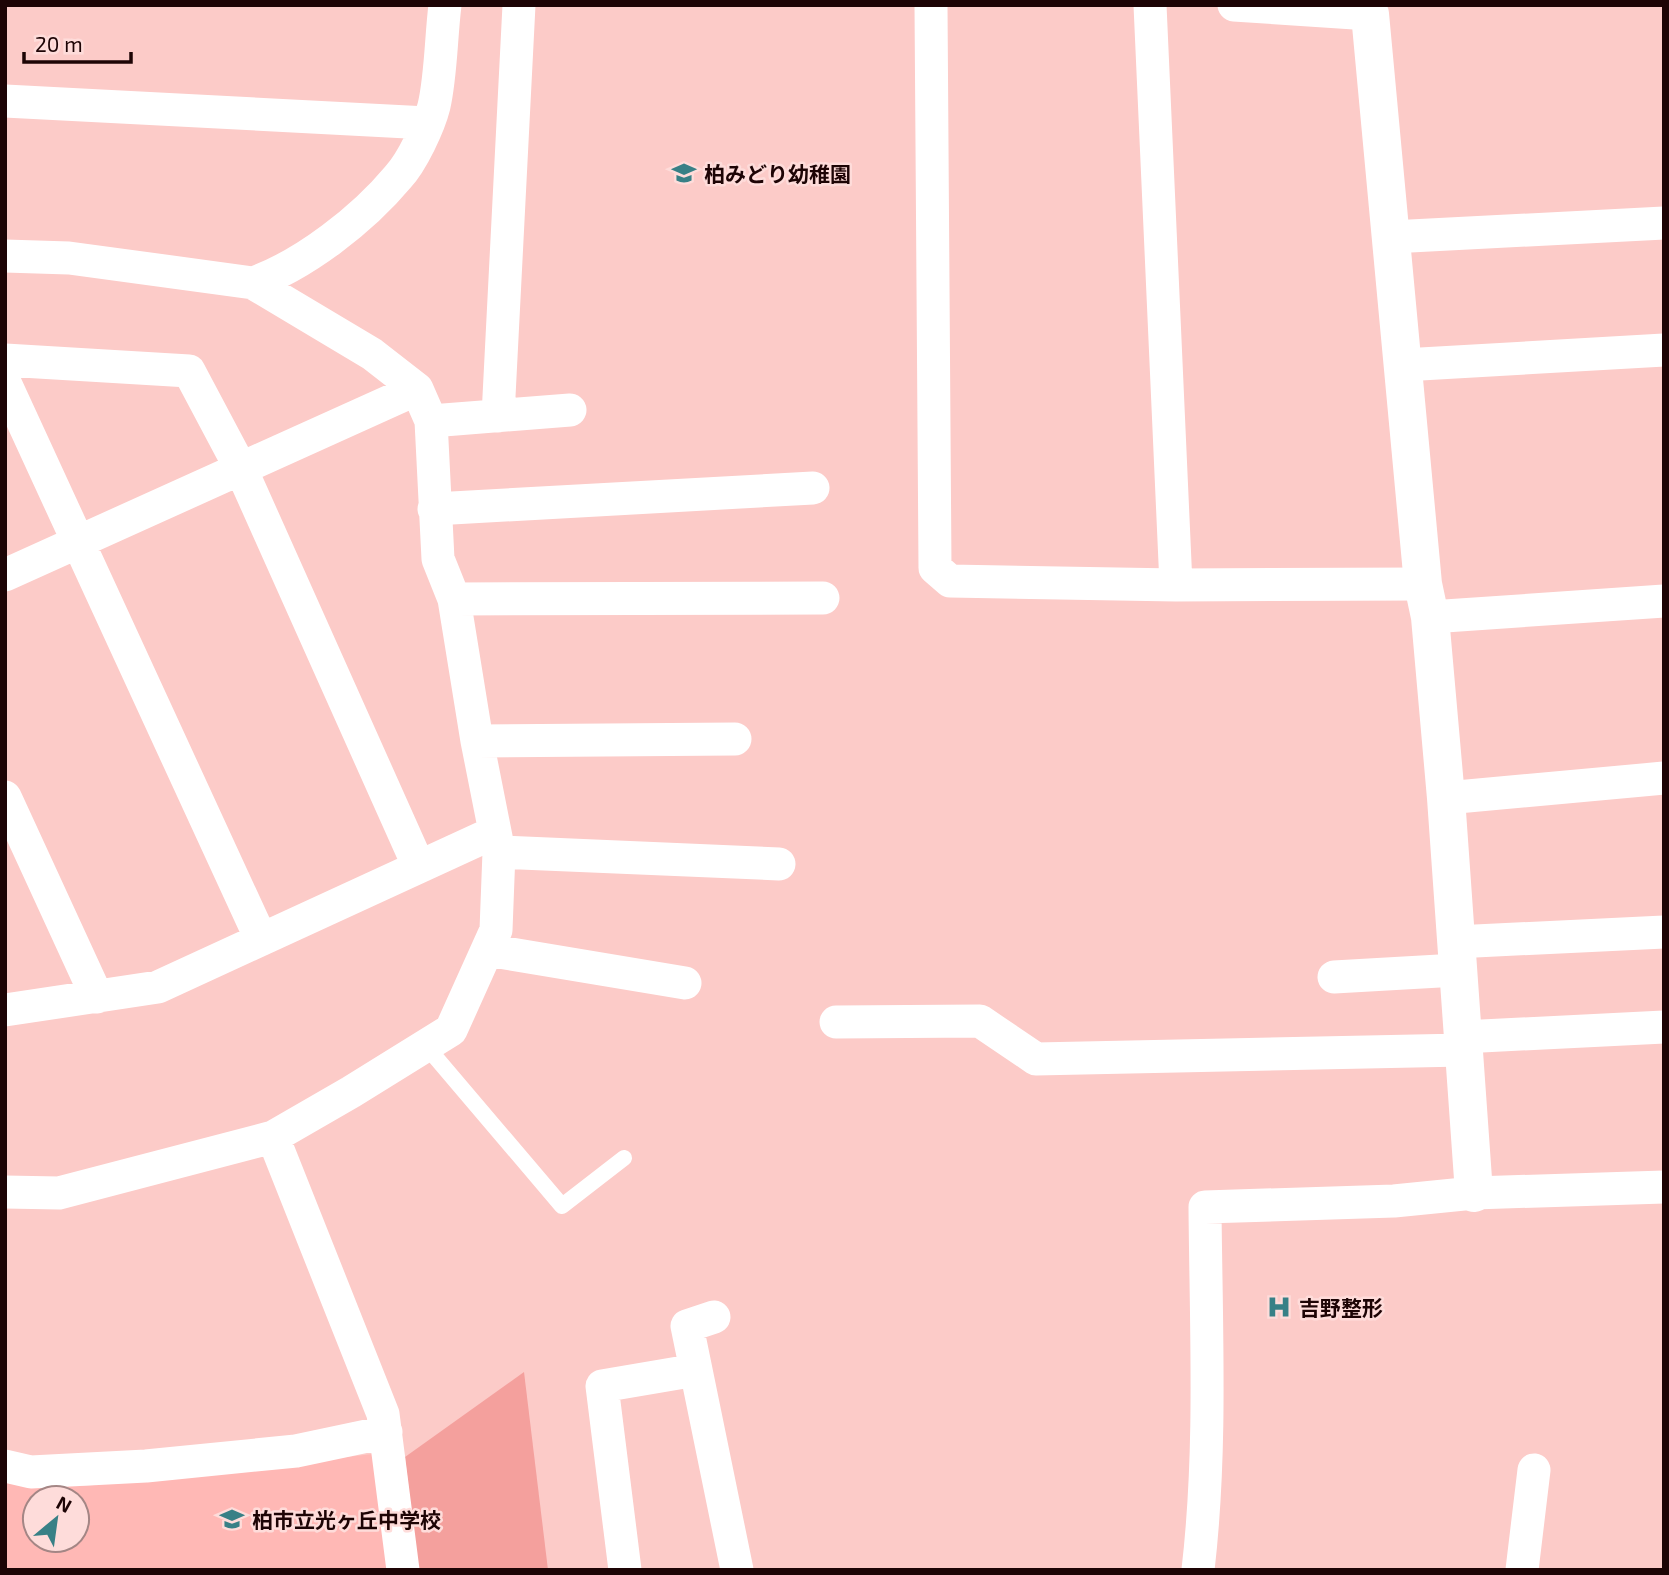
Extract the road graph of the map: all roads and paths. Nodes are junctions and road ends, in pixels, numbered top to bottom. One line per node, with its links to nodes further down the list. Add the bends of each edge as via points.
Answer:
1 (444, 5): 8 (street, via 433,106)
2 (519, 5): 19 (street)
3 (931, 5): 26 (street, via 935,568 950,581)
4 (1150, 5): 26 (street)
5 (1234, 5): 6 (street)
6 (1370, 10): 10 (street)
7 (5, 101): 8 (street)
8 (427, 123): 12 (street, via 400,176 368,208 281,273)
9 (1664, 223): 10 (street)
10 (1391, 237): 15 (street)
11 (5, 256): 12 (street, via 69,258)
12 (253, 284): 17 (street, via 373,354)
13 (1664, 350): 15 (street)
14 (5, 360): 21 (street, via 189,371)
15 (1403, 365): 29 (street)
16 (5, 383): 24 (street)
17 (417, 389): 20 (street); 21 (street)
18 (570, 410): 19 (street)
19 (498, 416): 20 (street)
20 (431, 421): 23 (street)
21 (241, 469): 24 (street); 38 (street)
22 (813, 488): 23 (street)
23 (434, 509): 28 (street, via 438,559)
24 (79, 542): 25 (street); 40 (street)
25 (5, 575)
26 (1176, 584): 29 (street)
27 (824, 598): 28 (street)
28 (454, 599): 32 (street)
29 (1427, 600): 30 (street); 35 (street)
30 (1664, 601)
31 (734, 739): 32 (street)
32 (477, 741): 36 (street)
33 (1664, 778): 35 (street)
34 (5, 797): 45 (street)
35 (1446, 798): 42 (street)
36 (497, 842): 37 (street); 38 (street); 41 (street, via 496,930)
37 (779, 864)
38 (419, 867): 40 (street)
39 (1664, 932): 42 (street)
40 (261, 939): 45 (street, via 158,987)
41 (487, 950): 44 (street); 50 (street, via 452,1030)
42 (1456, 956): 43 (street); 49 (street)
43 (1334, 977)
44 (685, 983)
45 (97, 997): 46 (street)
46 (5, 1010)
47 (836, 1022): 49 (street, via 980,1021 1036,1059)
48 (1664, 1027): 49 (street)
49 (1463, 1043): 55 (street)
50 (425, 1046): 51 (street); 52 (lane, via 562,1206)
51 (273, 1137): 54 (street, via 59,1193); 58 (street, via 383,1414)
52 (624, 1158)
53 (1664, 1187): 55 (street)
54 (5, 1192)
55 (1474, 1193): 64 (street, via 1394,1201 1205,1207 1206,1410)
56 (714, 1317): 57 (street, via 687,1326)
57 (696, 1370): 62 (street, via 603,1386); 63 (street)
58 (386, 1432): 59 (street, via 296,1451 146,1466 31,1472); 61 (street)
59 (5, 1466)
60 (1534, 1470): 65 (street)
61 (403, 1570)
62 (625, 1570)
63 (737, 1570)
64 (1198, 1570)
65 (1522, 1570)

